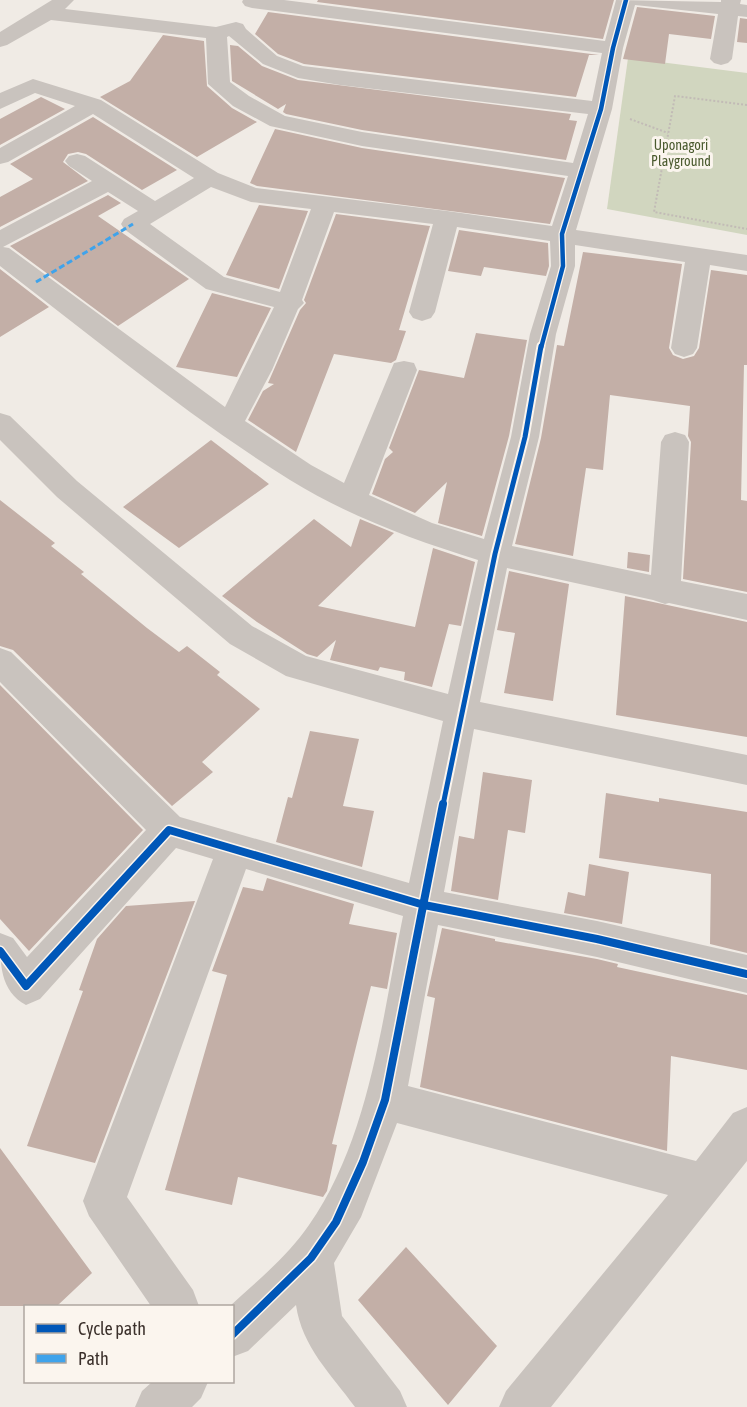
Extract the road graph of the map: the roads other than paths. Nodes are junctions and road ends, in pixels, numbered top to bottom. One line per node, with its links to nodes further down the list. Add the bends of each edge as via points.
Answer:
1 (626, 0): 8 (street)
2 (637, 0): 5 (street)
3 (252, 1): 6 (street, via 243,23); 8 (street)
4 (56, 6): 6 (street); 7 (street)
5 (736, 7): 9 (street)
6 (225, 32): 12 (street, via 298,72); 15 (street, via 219,84 278,121 362,139)
7 (0, 41)
8 (613, 48): 12 (street)
9 (721, 59)
10 (0, 102): 11 (street, via 33,85)
11 (93, 105): 13 (street); 16 (street)
12 (601, 109): 15 (street)
13 (0, 157)
14 (77, 161): 17 (street)
15 (582, 171): 21 (street)
16 (210, 178): 18 (street, via 251,195); 19 (street)
17 (109, 182): 19 (street); 22 (street)
18 (325, 205): 20 (street); 26 (street)
19 (155, 211): 26 (street, via 133,224 215,283)
20 (447, 218): 21 (street); 27 (street)
21 (562, 234): 24 (street); 34 (street, via 563,266 543,334 525,436)
22 (0, 240)
23 (0, 254): 31 (street)
24 (699, 255): 25 (street); 28 (street)
25 (747, 263)
26 (291, 303): 31 (street, via 256,378)
27 (422, 312)
28 (684, 348)
29 (404, 370): 33 (street)
30 (0, 423): 38 (street, via 67,489 241,635 297,667)
31 (229, 424): 33 (street, via 301,473)
32 (675, 442): 35 (street)
33 (352, 500): 34 (street, via 422,531)
34 (495, 554): 35 (street); 38 (street)
35 (665, 592): 36 (street)
36 (747, 608)
37 (0, 661): 40 (street)
38 (461, 712): 39 (street); 42 (street)
39 (747, 770)
40 (169, 830): 41 (street); 43 (street, via 26,986)
41 (235, 849): 42 (street); 49 (street, via 104,1201)
42 (424, 904): 44 (street); 45 (street)
43 (0, 951)
44 (747, 974)
45 (385, 1101): 47 (street); 48 (street, via 344,1208)
46 (747, 1127): 47 (street)
47 (704, 1184): 54 (street)
48 (311, 1257): 50 (street); 53 (street, via 321,1325)
49 (176, 1305)
50 (234, 1333)
51 (184, 1383): 52 (street)
52 (158, 1407)
53 (384, 1407)
54 (522, 1407)

